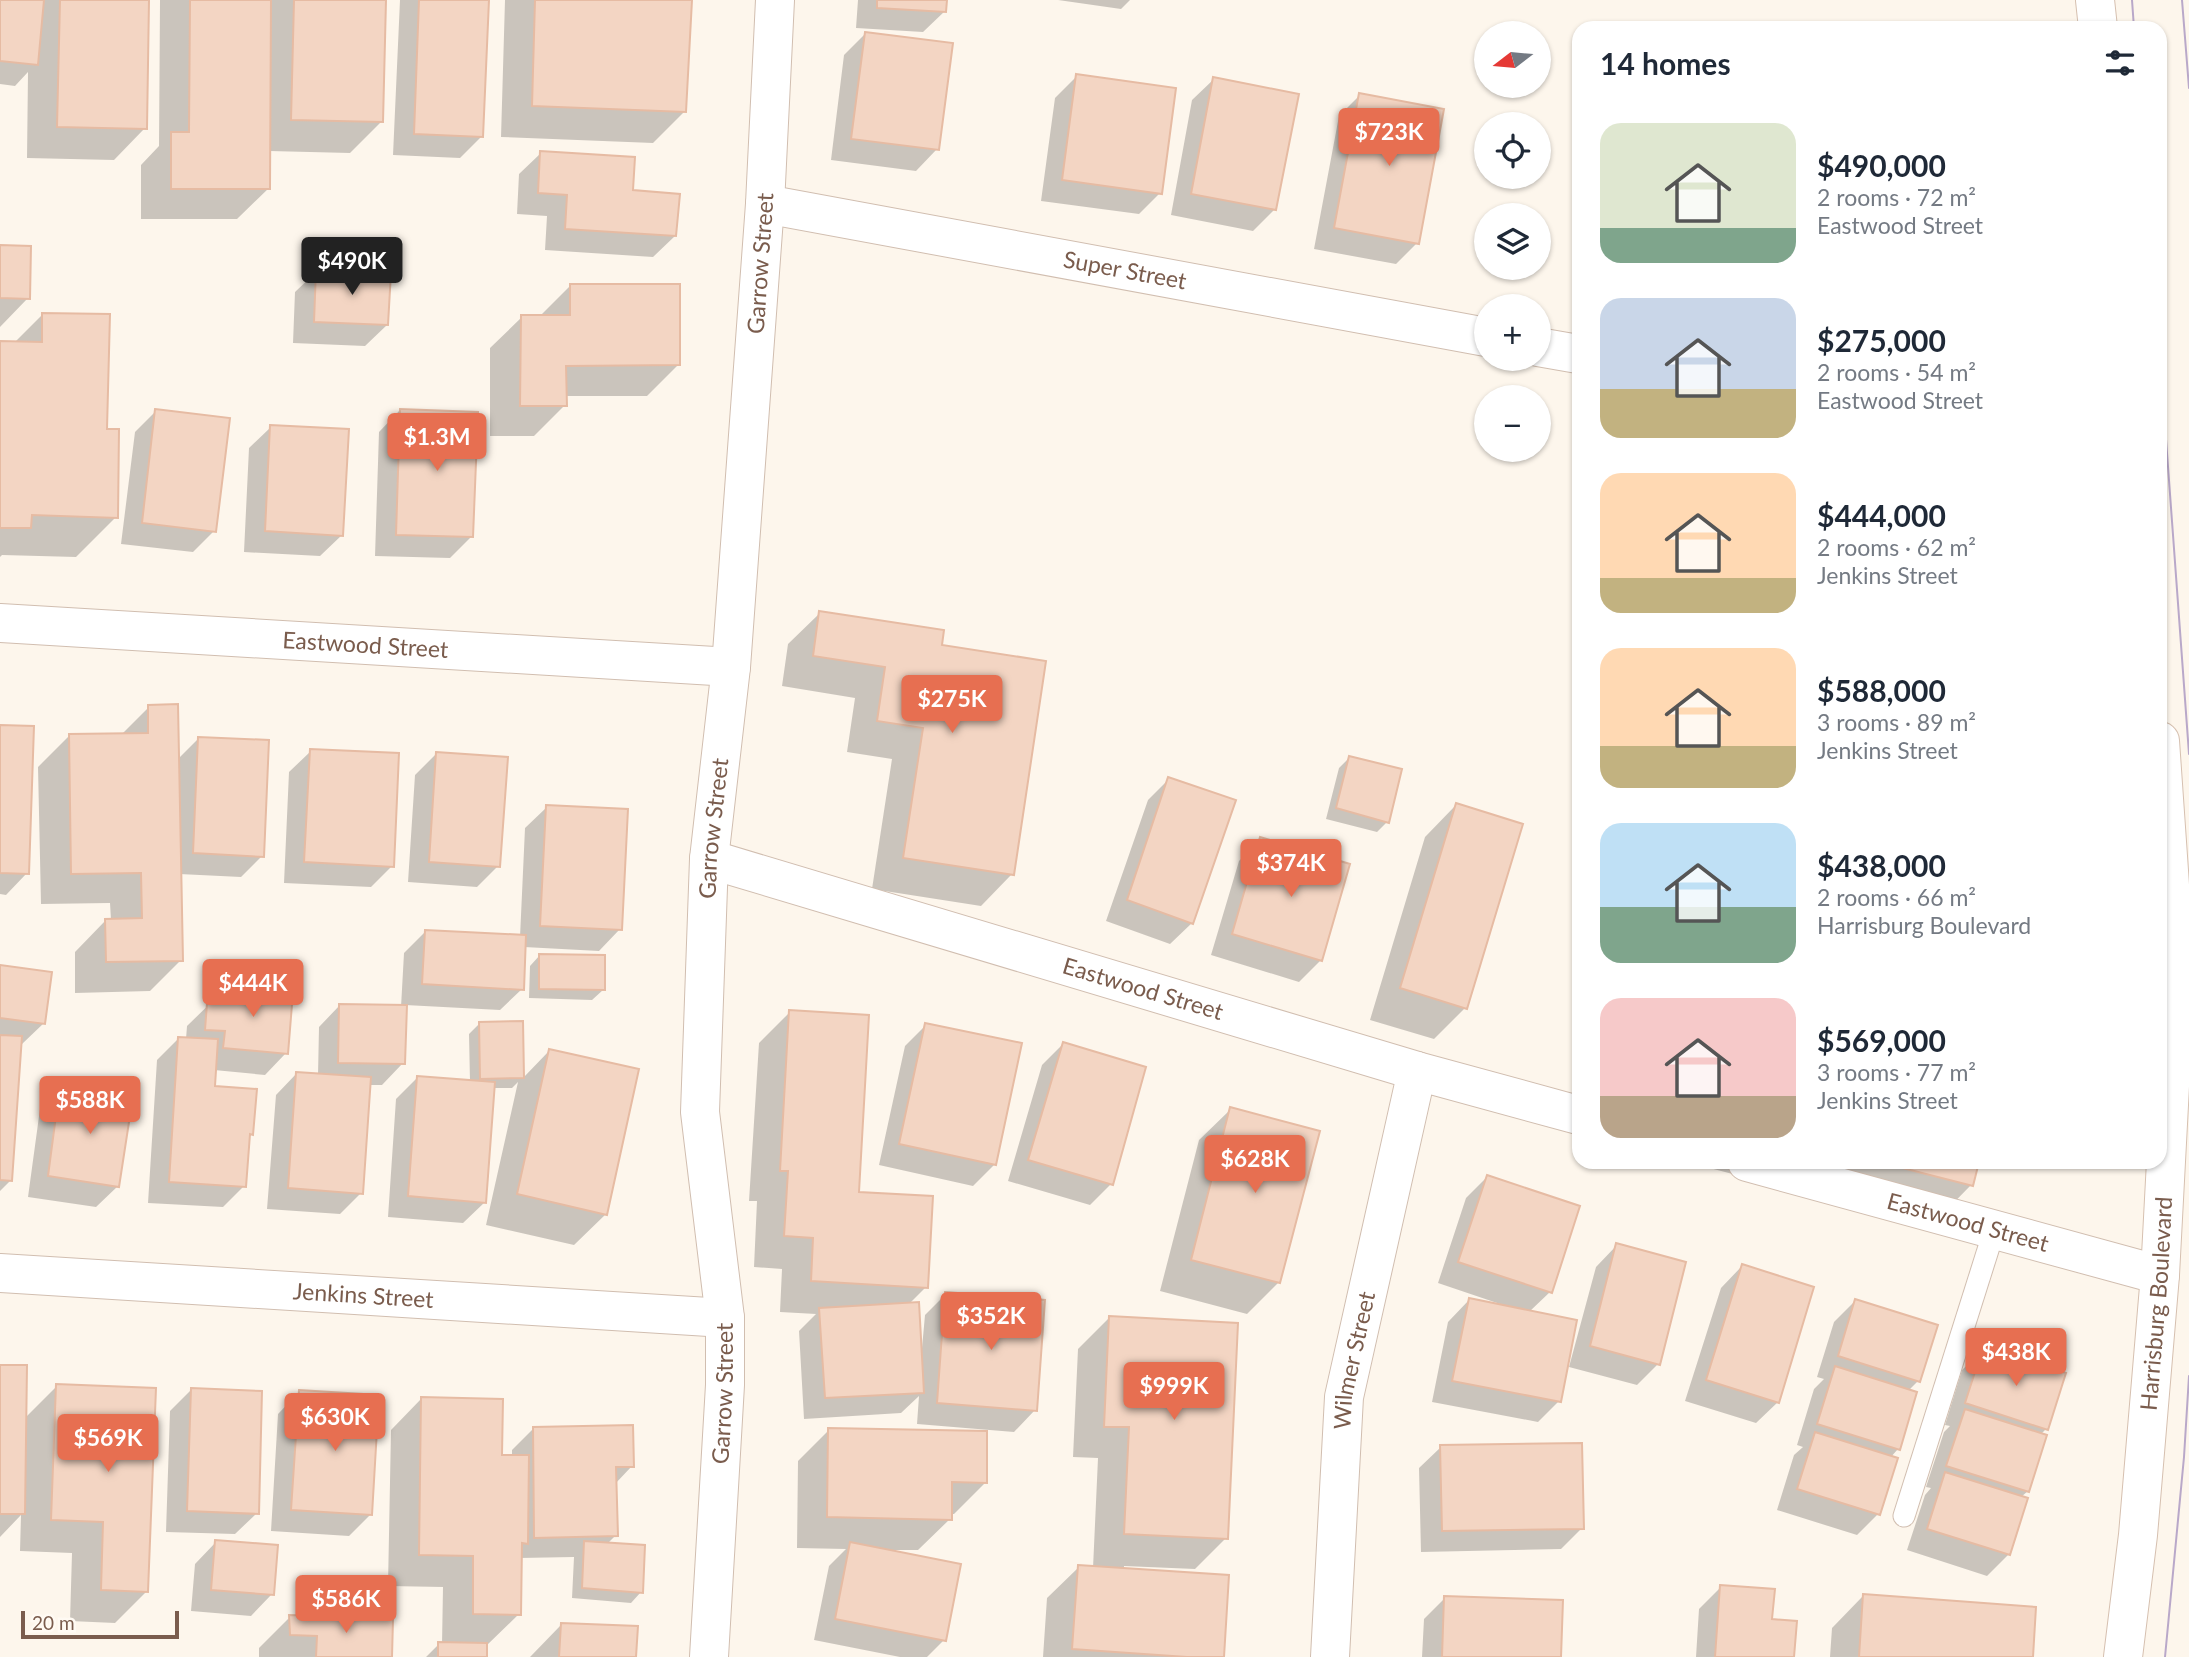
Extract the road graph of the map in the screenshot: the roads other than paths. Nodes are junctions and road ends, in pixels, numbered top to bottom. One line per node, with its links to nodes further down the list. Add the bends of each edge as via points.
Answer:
1 (775, 0): 4 (street, Garrow Street)
2 (2095, 0): 3 (street)
3 (2097, 21)
4 (765, 204): 5 (street, Super Street); 9 (street, Garrow Street)
5 (1474, 335)
6 (1551, 349): 7 (street)
7 (1572, 353)
8 (0, 623): 9 (street, Eastwood Street)
9 (731, 667): 11 (street, Garrow Street)
10 (2167, 849): 17 (street, Harrisburg Boulevard, via 2175,972)
11 (709, 859): 12 (street, Eastwood Street); 18 (street, Garrow Street, via 700,1112)
12 (1417, 1070): 13 (street, Eastwood Street); 21 (street, Wilmer Street, via 1345,1397)
13 (1572, 1113)
14 (1771, 1169): 15 (street, Eastwood Street)
15 (1994, 1231): 17 (street, Eastwood Street); 19 (lane)
16 (0, 1273): 18 (street, Jenkins Street)
17 (2174, 1279): 22 (street, Harrisburg Boulevard)
18 (725, 1318): 20 (street, Garrow Street)
19 (1904, 1516)
20 (709, 1657)
21 (1330, 1657)
22 (2123, 1657)

